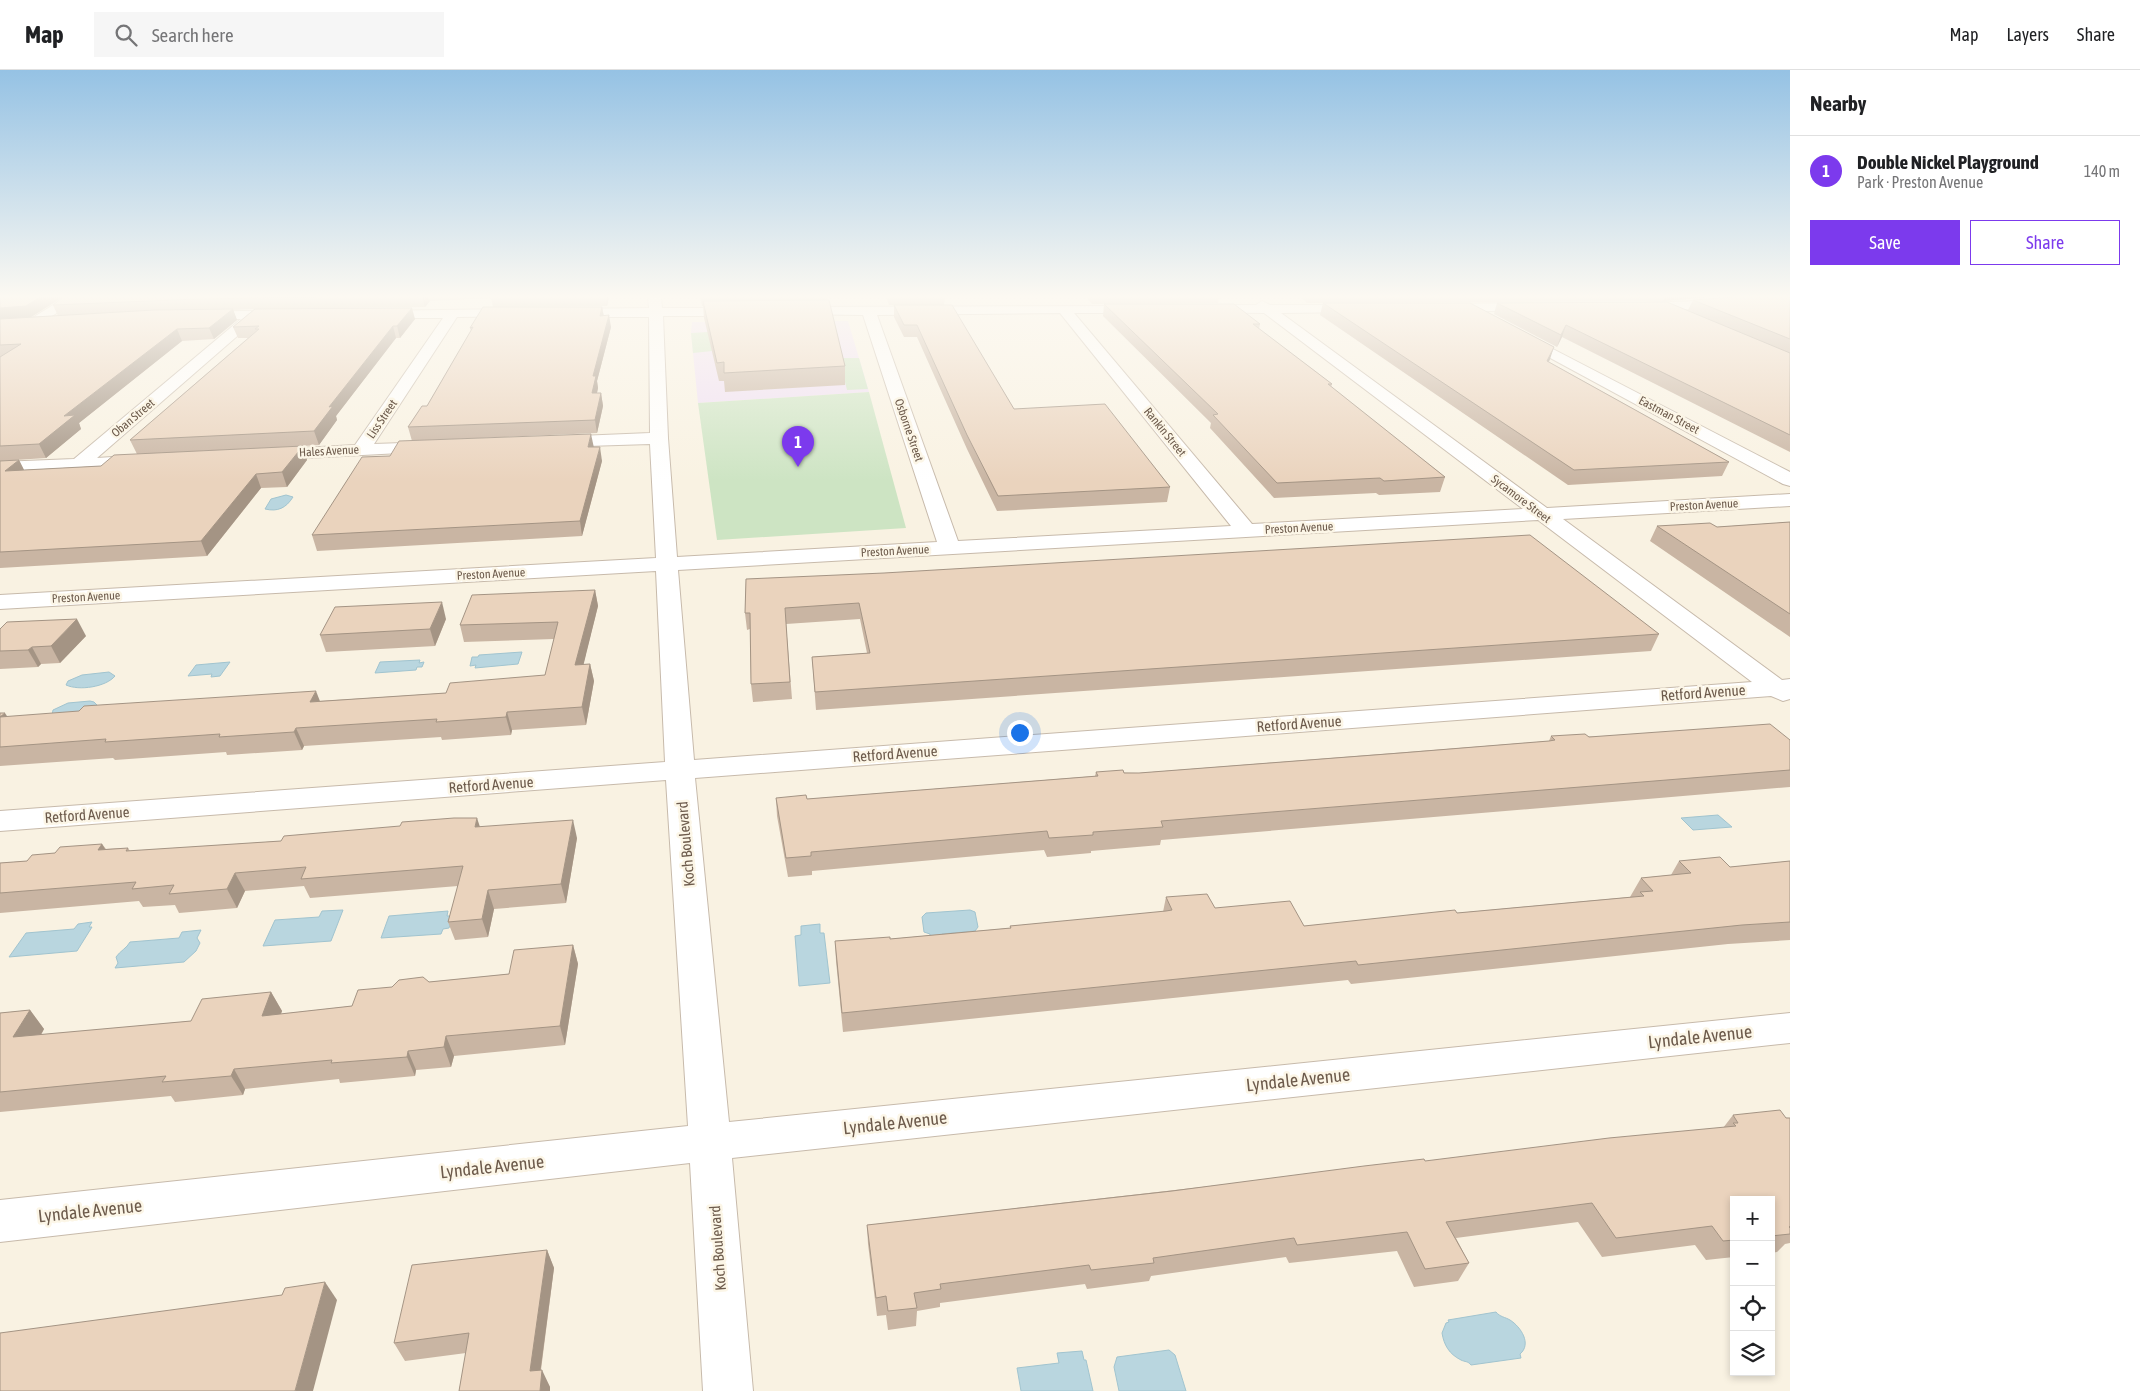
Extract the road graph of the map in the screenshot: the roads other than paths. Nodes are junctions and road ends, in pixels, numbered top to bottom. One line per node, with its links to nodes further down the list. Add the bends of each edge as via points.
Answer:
1 (203, 359): 14 (street, Oban Street)
2 (423, 359): 11 (street, Liss Street)
3 (657, 359): 8 (street, Koch Boulevard)
4 (885, 359): 20 (street, Osborne Street)
5 (1104, 359): 19 (street, Rankin Street)
6 (1334, 359): 18 (street, Sycamore Street)
7 (1564, 359): 16 (street, Eastman Street)
8 (659, 438): 9 (street); 21 (street, Koch Boulevard)
9 (541, 442)
10 (451, 446): 11 (street, Hales Avenue)
11 (362, 450): 12 (street, Hales Avenue)
12 (254, 455)
13 (157, 460): 14 (street)
14 (79, 464): 15 (street)
15 (0, 468)
16 (1790, 480)
17 (1790, 500): 18 (street, Preston Avenue)
18 (1542, 514): 19 (street, Preston Avenue); 23 (street, Sycamore Street)
19 (1246, 531): 20 (street, Preston Avenue)
20 (950, 548): 21 (street, Preston Avenue)
21 (668, 564): 22 (street, Preston Avenue); 24 (street, Koch Boulevard)
22 (0, 602)
23 (1785, 691): 24 (street, Retford Avenue)
24 (680, 770): 25 (street, Retford Avenue); 27 (street, Koch Boulevard)
25 (0, 821)
26 (1790, 1028): 27 (street, Lyndale Avenue)
27 (710, 1142): 28 (street, Lyndale Avenue); 29 (street, Koch Boulevard)
28 (0, 1221)
29 (728, 1391)

